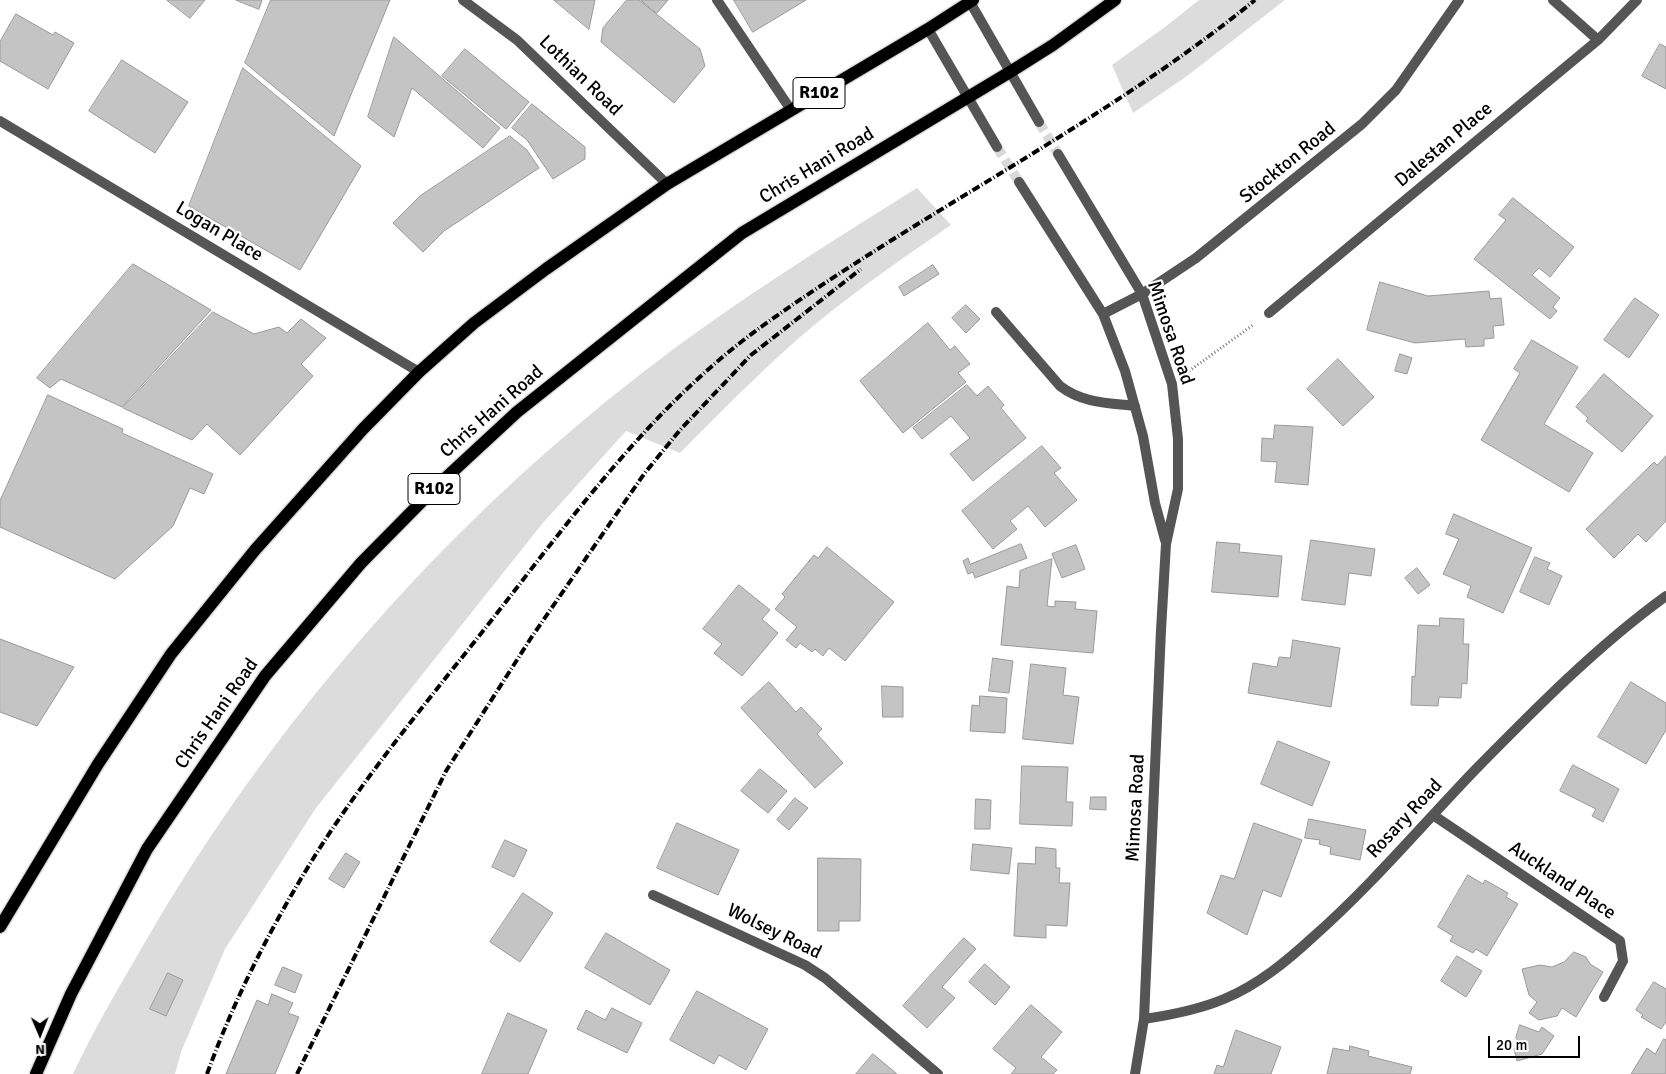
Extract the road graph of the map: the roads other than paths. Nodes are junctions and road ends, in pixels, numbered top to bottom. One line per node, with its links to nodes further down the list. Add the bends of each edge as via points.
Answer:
1 (463, 0): 18 (street, Lothian Road, via 517,40)
2 (717, 0): 12 (street)
3 (1115, 0): 10 (main road, Chris Hani Road / R102)
4 (1459, 0): 19 (street, Stockton Road, via 1401,84 1362,124 1196,258)
5 (1553, 0): 9 (street)
6 (1637, 0): 9 (street, Dalestan Place)
7 (972, 1): 8 (main road, R102); 10 (street)
8 (928, 29): 11 (street); 12 (main road, R102)
9 (1598, 40): 21 (street, Dalestan Place)
10 (1010, 72): 11 (main road, Chris Hani Road / R102); 14 (street)
11 (967, 97): 15 (street); 32 (main road, Chris Hani Road / R102, via 742,233 517,412 436,486 361,564 265,676 147,849 72,994)
12 (791, 110): 18 (main road, R102)
13 (0, 121): 23 (street, Logan Place)
14 (1039, 122)
15 (997, 147)
16 (1058, 154): 19 (street, Mimosa Road)
17 (1019, 182): 22 (street, Mimosa Road)
18 (667, 184): 23 (main road, R102, via 474,323)
19 (1142, 294): 22 (street, Stockton Road); 25 (street, Mimosa Road, via 1172,384 1178,439 1178,489)
20 (996, 312): 24 (street, via 1071,395)
21 (1270, 313)
22 (1103, 314): 24 (street, Mimosa Road)
23 (419, 372): 29 (main road, R102, via 363,429 255,550 171,654 98,764)
24 (1135, 406): 25 (street, Mimosa Road)
25 (1166, 544): 31 (street, Mimosa Road)
26 (1666, 596): 27 (street, Rosary Road, via 1630,622 1563,683)
27 (1433, 815): 30 (street, Auckland Place, via 1620,941 1623,961); 31 (street, Rosary Road, via 1338,915 1285,963 1225,999 1173,1015)
28 (653, 895): 33 (street, Wolsey Road, via 805,964)
29 (0, 927)
30 (1604, 998)
31 (1144, 1019): 34 (street, Mimosa Road)
32 (36, 1074)
33 (938, 1074)
34 (1134, 1074)

